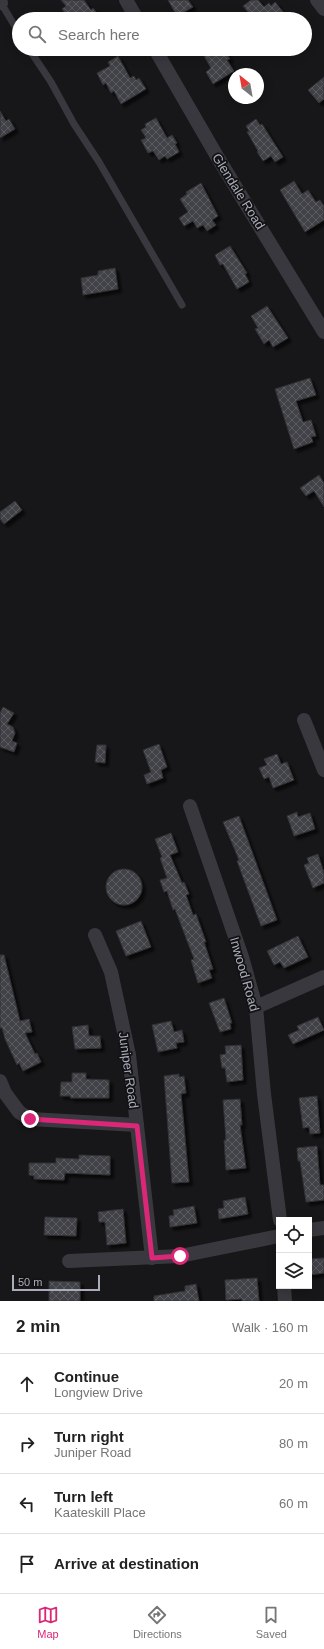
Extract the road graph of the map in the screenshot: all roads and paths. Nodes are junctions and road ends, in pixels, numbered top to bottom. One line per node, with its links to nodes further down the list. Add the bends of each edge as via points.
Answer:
1 (126, 0): 5 (street)
2 (317, 0): 4 (street)
3 (1, 2): 6 (lane)
4 (324, 9)
5 (133, 12)
6 (12, 21)
7 (34, 56): 9 (lane)
8 (159, 56): 10 (street, Glendale Road)
9 (182, 305)
10 (324, 332)
11 (304, 720): 12 (street)
12 (324, 770)
13 (190, 806): 16 (street, Inwood Road, via 242,957)
14 (95, 935): 18 (street, Juniper Road, via 113,980 129,1055)
15 (324, 977): 16 (street)
16 (256, 1007): 19 (street, Inwood Road)
17 (0, 1081): 18 (street, via 19,1112 30,1119)
18 (137, 1126): 23 (street, Juniper Road)
19 (280, 1217)
20 (324, 1228): 21 (street)
21 (312, 1230)
22 (276, 1237): 23 (street, via 180,1256)
23 (152, 1258): 24 (street)
24 (69, 1261)
25 (284, 1289): 26 (street)
26 (285, 1301)

